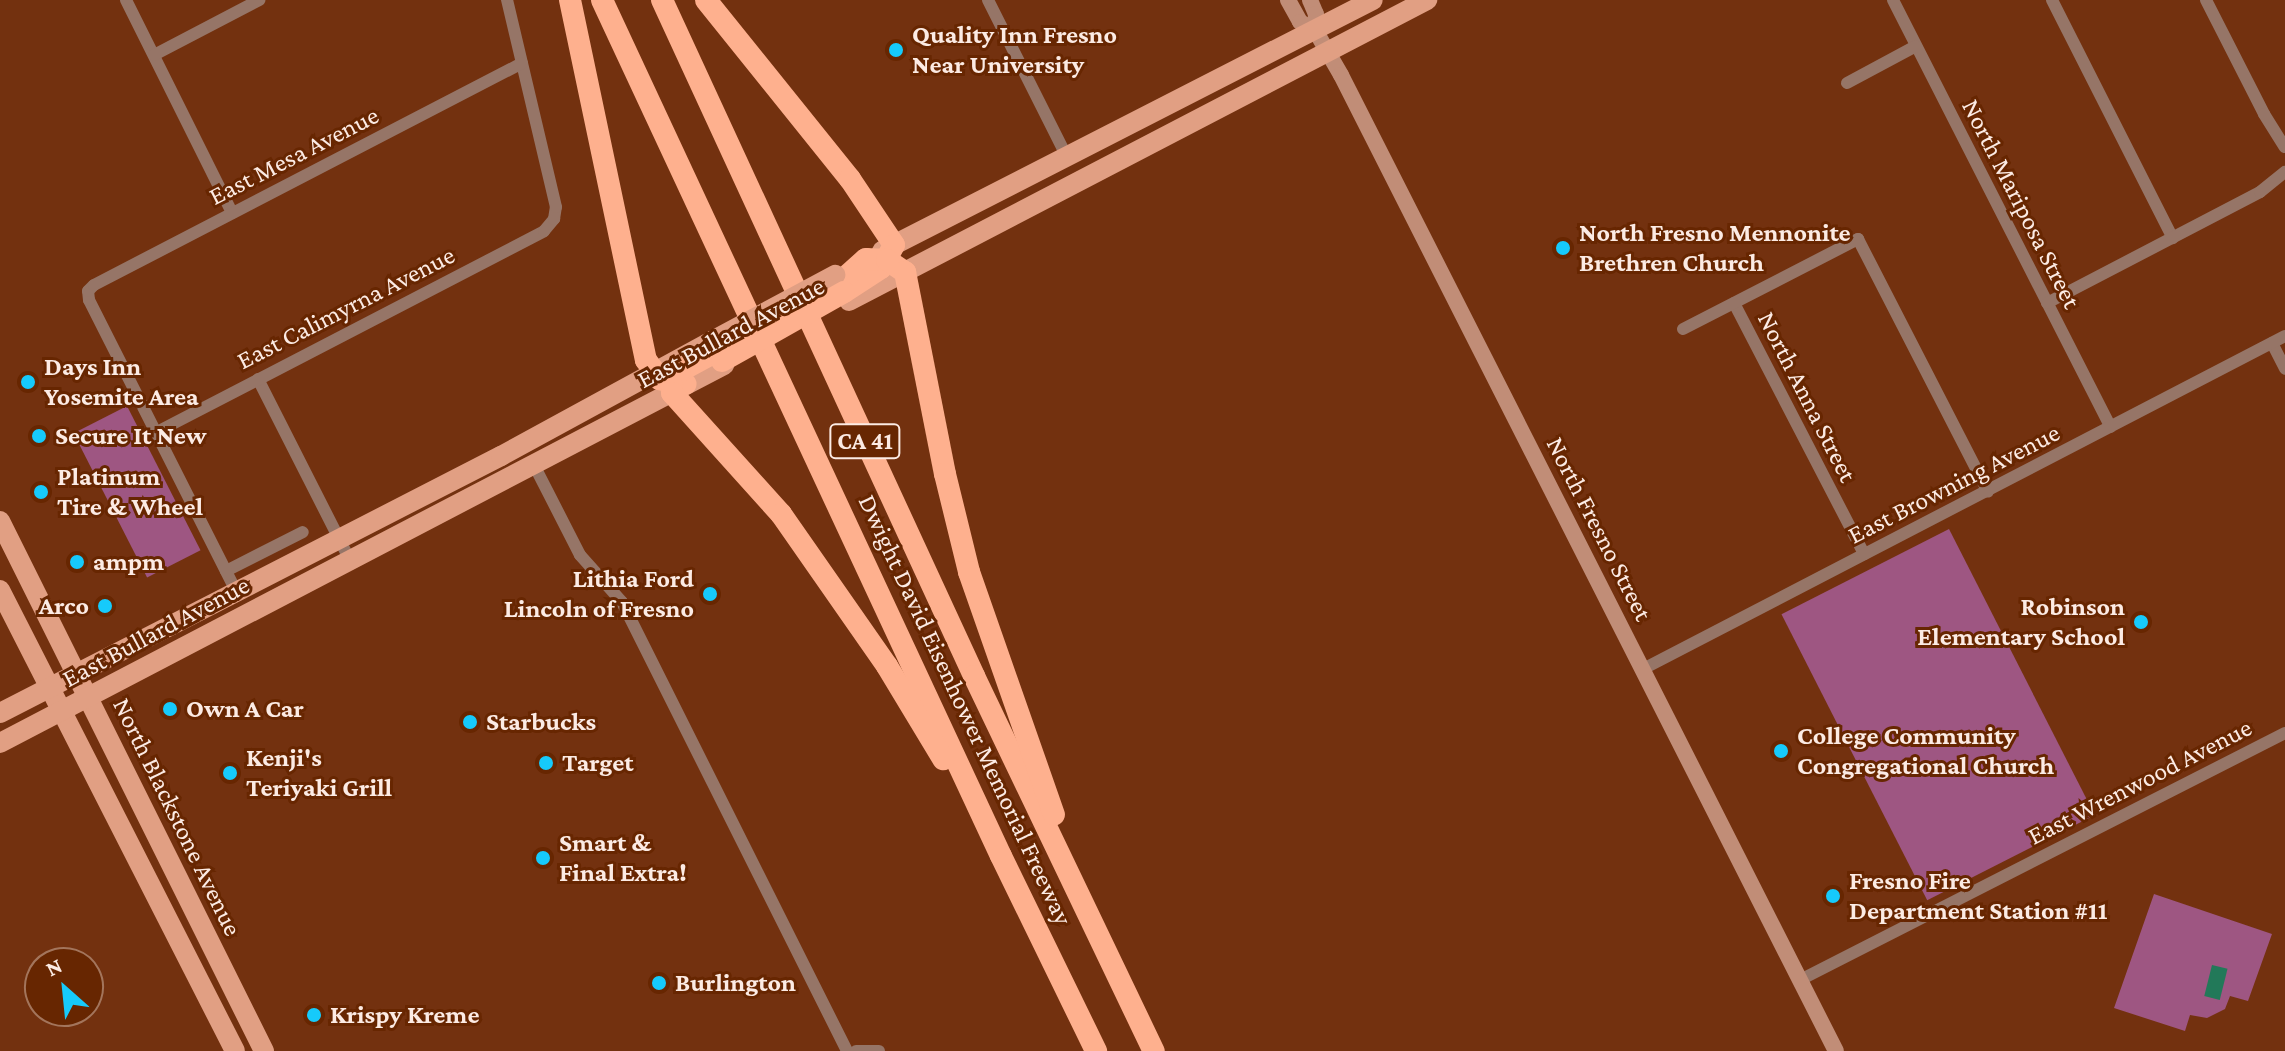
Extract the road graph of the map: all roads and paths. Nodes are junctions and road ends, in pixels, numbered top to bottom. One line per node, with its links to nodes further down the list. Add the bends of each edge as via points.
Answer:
1 (126, 0): 19 (street)
2 (259, 0): 19 (street)
3 (507, 0): 20 (street)
4 (570, 0): 37 (highway, via 646,360)
5 (602, 0): 59 (highway, Dwight David Eisenhower Memorial Freeway / CA 41)
6 (662, 0): 60 (highway, Dwight David Eisenhower Memorial Freeway / CA 41)
7 (706, 0): 27 (highway, via 850,179)
8 (988, 0): 23 (street)
9 (1288, 0): 16 (main road, North Fresno Street, via 1300,22)
10 (1310, 0): 16 (main road, North Fresno Street)
11 (1373, 0): 16 (main road, East Bullard Avenue)
12 (1427, 0): 18 (main road, East Bullard Avenue)
13 (1893, 0): 17 (street, North Mariposa Street)
14 (2052, 0): 26 (street)
15 (2206, 0): 22 (street)
16 (1315, 30): 18 (main road, North Fresno Street); 23 (main road, East Bullard Avenue)
17 (1916, 46): 21 (street); 30 (street, North Mariposa Street)
18 (1328, 52): 27 (main road, East Bullard Avenue); 50 (main road, North Fresno Street)
19 (154, 55): 25 (street)
20 (522, 63): 25 (street, East Mesa Avenue); 36 (street, East Calimyrna Avenue, via 556,207 544,231)
21 (1847, 83)
22 (2285, 147)
23 (1067, 157): 27 (main road, East Bullard Avenue)
24 (2285, 172): 26 (street, via 2260,192)
25 (232, 213): 39 (street, East Mesa Avenue, via 88,291)
26 (2173, 238): 30 (street)
27 (888, 259): 28 (highway); 28 (main road, East Bullard Avenue); 60 (highway, via 969,572 1065,846)
28 (842, 288): 34 (highway)
29 (1734, 303): 31 (street); 41 (street, via 1858,239); 45 (street, North Anna Street)
30 (2047, 303): 38 (street, North Mariposa Street)
31 (1683, 329)
32 (2285, 336): 33 (street, East Browning Avenue)
33 (2272, 343): 35 (street); 38 (street, East Browning Avenue)
34 (719, 355): 37 (highway); 37 (highway, via 680,371)
35 (2285, 369)
36 (258, 379): 39 (street, East Calimyrna Avenue); 44 (street)
37 (677, 382): 40 (main road, East Bullard Avenue); 44 (main road, East Bullard Avenue); 59 (highway, via 824,573 887,666)
38 (2111, 427): 41 (street, East Browning Avenue)
39 (155, 433): 47 (street)
40 (534, 465): 46 (main road, East Bullard Avenue); 67 (street, via 580,555 622,602)
41 (1988, 492): 45 (street, East Browning Avenue)
42 (0, 521): 51 (main road, North Blackstone Avenue)
43 (303, 532): 47 (street)
44 (339, 539): 46 (street); 49 (main road, East Bullard Avenue)
45 (1864, 554): 50 (street, East Browning Avenue)
46 (350, 560): 53 (main road, East Bullard Avenue)
47 (226, 571): 49 (street)
48 (0, 590): 52 (main road, North Blackstone Avenue)
49 (236, 591): 51 (main road, East Bullard Avenue)
50 (1643, 669): 62 (main road, North Fresno Street)
51 (76, 673): 52 (main road, East Bullard Avenue); 53 (main road, North Blackstone Avenue)
52 (49, 687): 54 (main road, North Blackstone Avenue); 55 (main road, East Bullard Avenue)
53 (88, 696): 54 (main road, East Bullard Avenue); 61 (main road, North Blackstone Avenue)
54 (60, 712): 57 (main road, East Bullard Avenue); 58 (main road, North Blackstone Avenue)
55 (0, 713)
56 (2285, 733): 62 (street, East Wrenwood Avenue)
57 (0, 743)
58 (118, 827): 61 (main road, via 167,893 201,954); 63 (main road, North Blackstone Avenue)
59 (1001, 856): 70 (highway, Dwight David Eisenhower Memorial Freeway / CA 41)
60 (1071, 882): 71 (highway, Dwight David Eisenhower Memorial Freeway / CA 41)
61 (220, 964): 66 (main road, North Blackstone Avenue)
62 (1800, 980): 72 (main road, North Fresno Street)
63 (203, 989): 64 (main road, North Blackstone Avenue); 65 (main road, via 214,989 224,998)
64 (235, 1051)
65 (251, 1051)
66 (264, 1051)
67 (847, 1051)
68 (856, 1051): 69 (street)
69 (879, 1051)
70 (1096, 1051)
71 (1154, 1051)
72 (1836, 1051)

